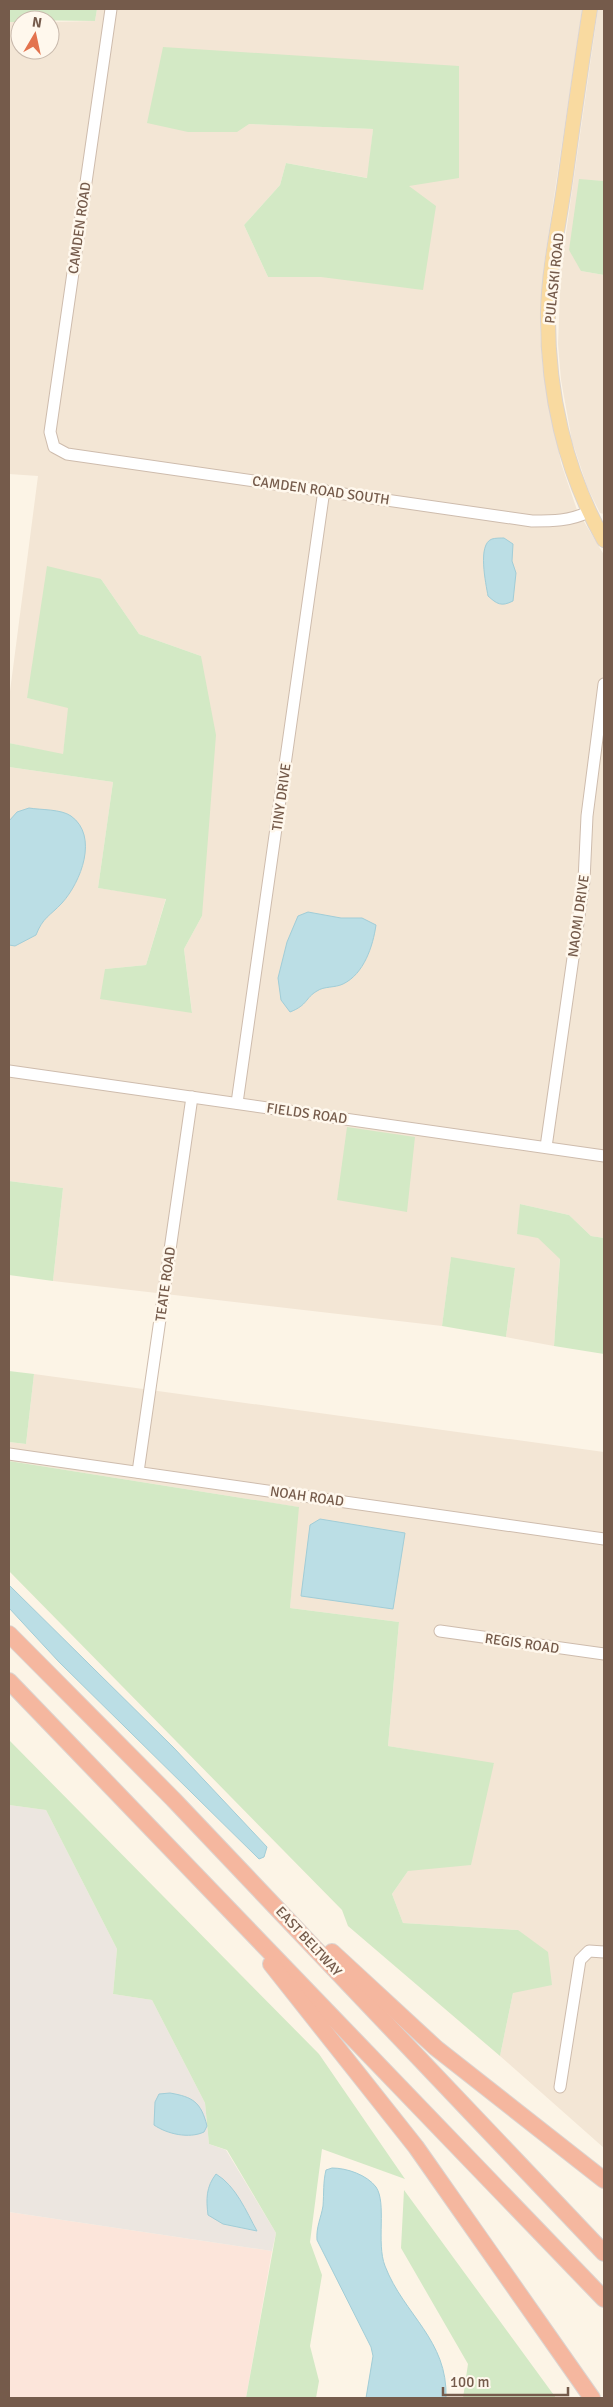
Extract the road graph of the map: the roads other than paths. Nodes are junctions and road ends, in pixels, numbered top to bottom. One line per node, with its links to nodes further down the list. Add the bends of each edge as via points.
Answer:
1 (111, 9): 3 (street, CAMDEN ROAD, via 50,432)
2 (590, 9): 5 (main road, PULASKI ROAD, via 548,310 549,354 558,416 570,463)
3 (54, 447): 4 (street, CAMDEN ROAD SOUTH, via 67,454)
4 (324, 490): 5 (street, CAMDEN ROAD SOUTH, via 532,521 579,517); 10 (street, TINY DRIVE)
5 (588, 512): 6 (main road, PULASKI ROAD)
6 (604, 540)
7 (604, 684): 11 (street, NAOMI DRIVE, via 588,816 584,881)
8 (9, 1071): 9 (street, FIELDS ROAD)
9 (192, 1097): 10 (street, FIELDS ROAD); 14 (street, TEATE ROAD)
10 (237, 1103): 11 (street, FIELDS ROAD)
11 (546, 1147): 12 (street, FIELDS ROAD)
12 (604, 1156)
13 (9, 1454): 14 (street, NOAH ROAD)
14 (138, 1472): 15 (street, NOAH ROAD)
15 (604, 1539)
16 (440, 1631): 18 (street, REGIS ROAD)
17 (9, 1634): 20 (highway, EAST BELTWAY)
18 (604, 1654)
19 (9, 1681): 21 (highway)
20 (174, 1799): 24 (highway, via 436,2048); 25 (highway, EAST BELTWAY)
21 (210, 1888): 26 (highway); 27 (highway, via 416,2147)
22 (604, 1952): 23 (street, via 589,1951 580,1960)
23 (560, 2087)
24 (604, 2180)
25 (604, 2253)
26 (604, 2299)
27 (592, 2398)

